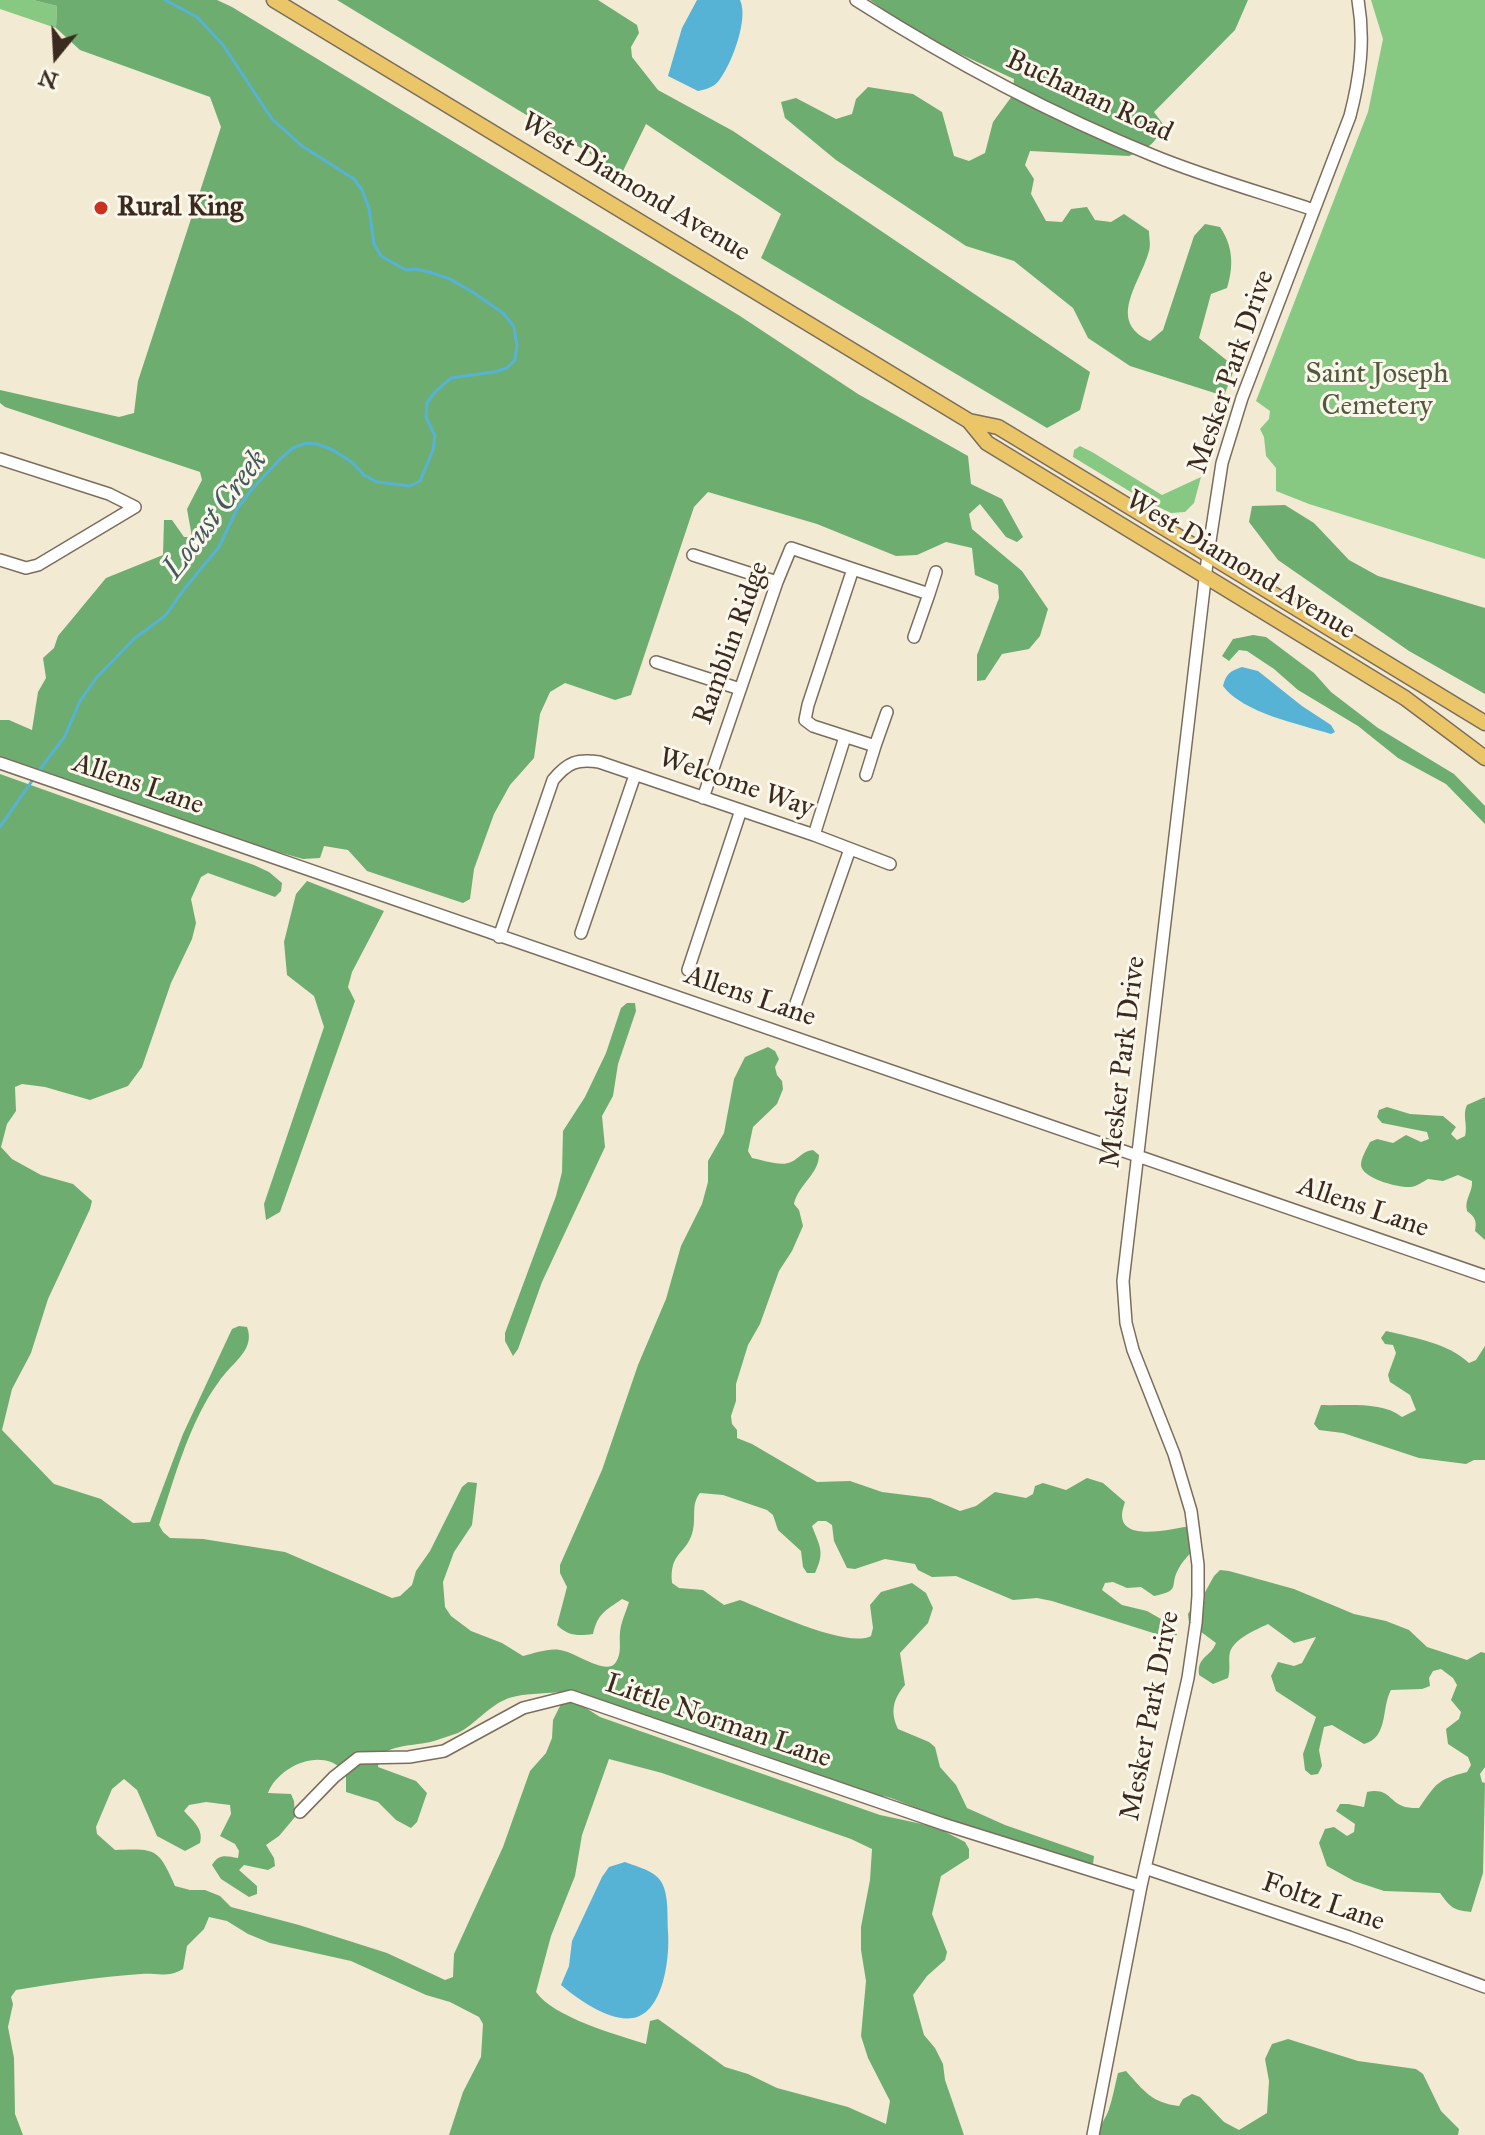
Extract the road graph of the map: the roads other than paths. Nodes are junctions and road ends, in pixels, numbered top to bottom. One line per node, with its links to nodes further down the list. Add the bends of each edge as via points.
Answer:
1 (274, 0): 5 (main road, West Diamond Avenue)
2 (856, 0): 4 (street, Buchanan Road, via 970,69 1114,139)
3 (1358, 0): 4 (street, Mesker Park Drive, via 1358,84)
4 (1314, 210): 7 (street, Mesker Park Drive, via 1222,463)
5 (969, 421): 7 (main road, West Diamond Avenue, via 998,427); 12 (main road, West Diamond Avenue, via 987,443)
6 (0, 459): 9 (street, via 135,507 38,565 26,568)
7 (1208, 554): 12 (street, Mesker Park Drive); 19 (main road, West Diamond Avenue)
8 (693, 555): 13 (street)
9 (0, 560)
10 (853, 569): 13 (street, Ramblin Ridge, via 791,548); 14 (street); 20 (street, via 805,720)
11 (936, 572): 14 (street)
12 (1206, 576): 22 (main road, West Diamond Avenue, via 1405,698); 35 (street, Mesker Park Drive)
13 (777, 582): 17 (street, Ramblin Ridge)
14 (929, 594): 15 (street)
15 (914, 637)
16 (656, 662): 17 (street)
17 (740, 689): 26 (street, Ramblin Ridge)
18 (887, 712): 21 (street)
19 (1485, 723)
20 (845, 737): 21 (street); 28 (street)
21 (875, 746): 25 (street)
22 (1485, 758)
23 (0, 763): 32 (street, Allens Lane)
24 (635, 775): 26 (street, Welcome Way); 31 (street); 32 (street, Welcome Way, via 587,760 576,761 553,780)
25 (866, 775)
26 (703, 798): 27 (street, Welcome Way)
27 (741, 810): 28 (street, Welcome Way); 33 (street)
28 (814, 835): 29 (street, Welcome Way)
29 (850, 849): 30 (street, Welcome Way); 34 (street)
30 (890, 864)
31 (581, 933)
32 (499, 937): 35 (street, Allens Lane)
33 (688, 970)
34 (795, 1006)
35 (1137, 1157): 36 (street, Allens Lane); 38 (street, Mesker Park Drive, via 1124,1260 1126,1323 1183,1478 1195,1535 1198,1596 1188,1678)
36 (1485, 1276)
37 (300, 1812): 39 (street, Little Norman Lane, via 358,1758 444,1751 523,1708 571,1696)
38 (1145, 1868): 39 (street, Mesker Park Drive); 40 (street, Foltz Lane)
39 (1141, 1886): 41 (street, Mesker Park Drive)
40 (1485, 1987)
41 (1093, 2135)

